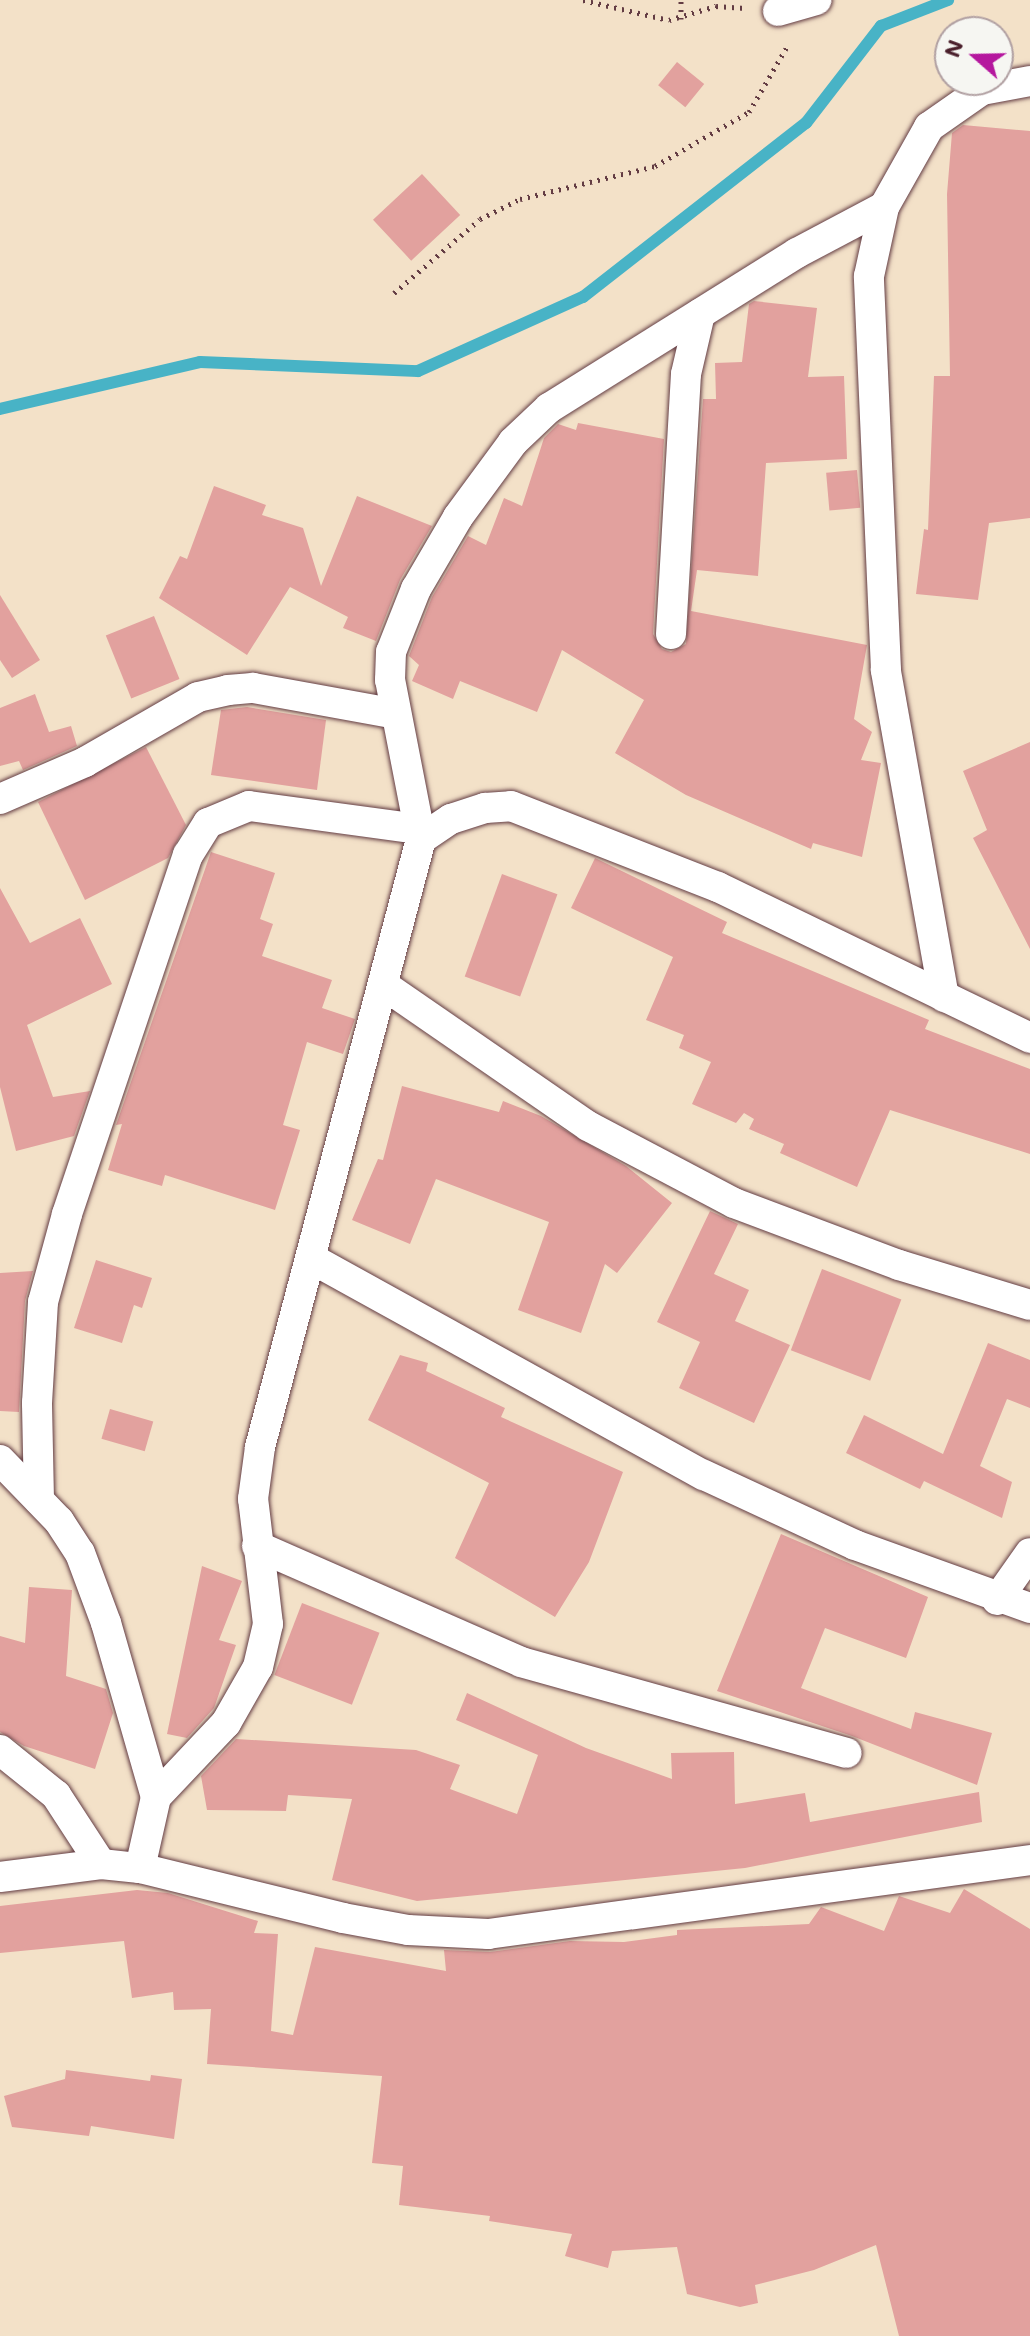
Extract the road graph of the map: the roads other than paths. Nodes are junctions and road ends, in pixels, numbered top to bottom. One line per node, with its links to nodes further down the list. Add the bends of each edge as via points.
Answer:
1 (814, 1): 2 (street)
2 (778, 11)
3 (1030, 81): 4 (street, via 982,90 929,127)
4 (884, 207): 5 (street); 11 (street, via 869,276 886,670)
5 (700, 314): 6 (street, via 686,374); 7 (street, via 549,408 513,442 458,517 416,589 391,652)
6 (671, 634)
7 (396, 714): 8 (street, via 253,688 228,690 198,697 85,762); 9 (street)
8 (0, 799)
9 (420, 834): 10 (street); 11 (street, via 485,808 511,806 718,887); 16 (street, via 249,806 208,823 188,855 67,1214 43,1302)
10 (385, 986): 13 (street); 14 (street, via 588,1126 734,1203 899,1265)
11 (944, 997): 12 (street)
12 (1030, 1038)
13 (312, 1259): 17 (street, via 260,1447 253,1499); 19 (street, via 704,1475 855,1545)
14 (1030, 1305)
15 (0, 1460): 16 (street)
16 (39, 1500): 23 (street, via 80,1553 124,1679)
17 (257, 1546): 22 (street, via 521,1662); 23 (street, via 268,1624 258,1667 226,1723)
18 (1030, 1553): 19 (street)
19 (997, 1600): 20 (street)
20 (1030, 1608)
21 (0, 1750): 25 (street, via 56,1795)
22 (847, 1753)
23 (156, 1797): 26 (street)
24 (1030, 1860): 26 (street, via 488,1934 408,1930 343,1918)
25 (101, 1864): 26 (street); 27 (street)
26 (140, 1868)
27 (0, 1877)

